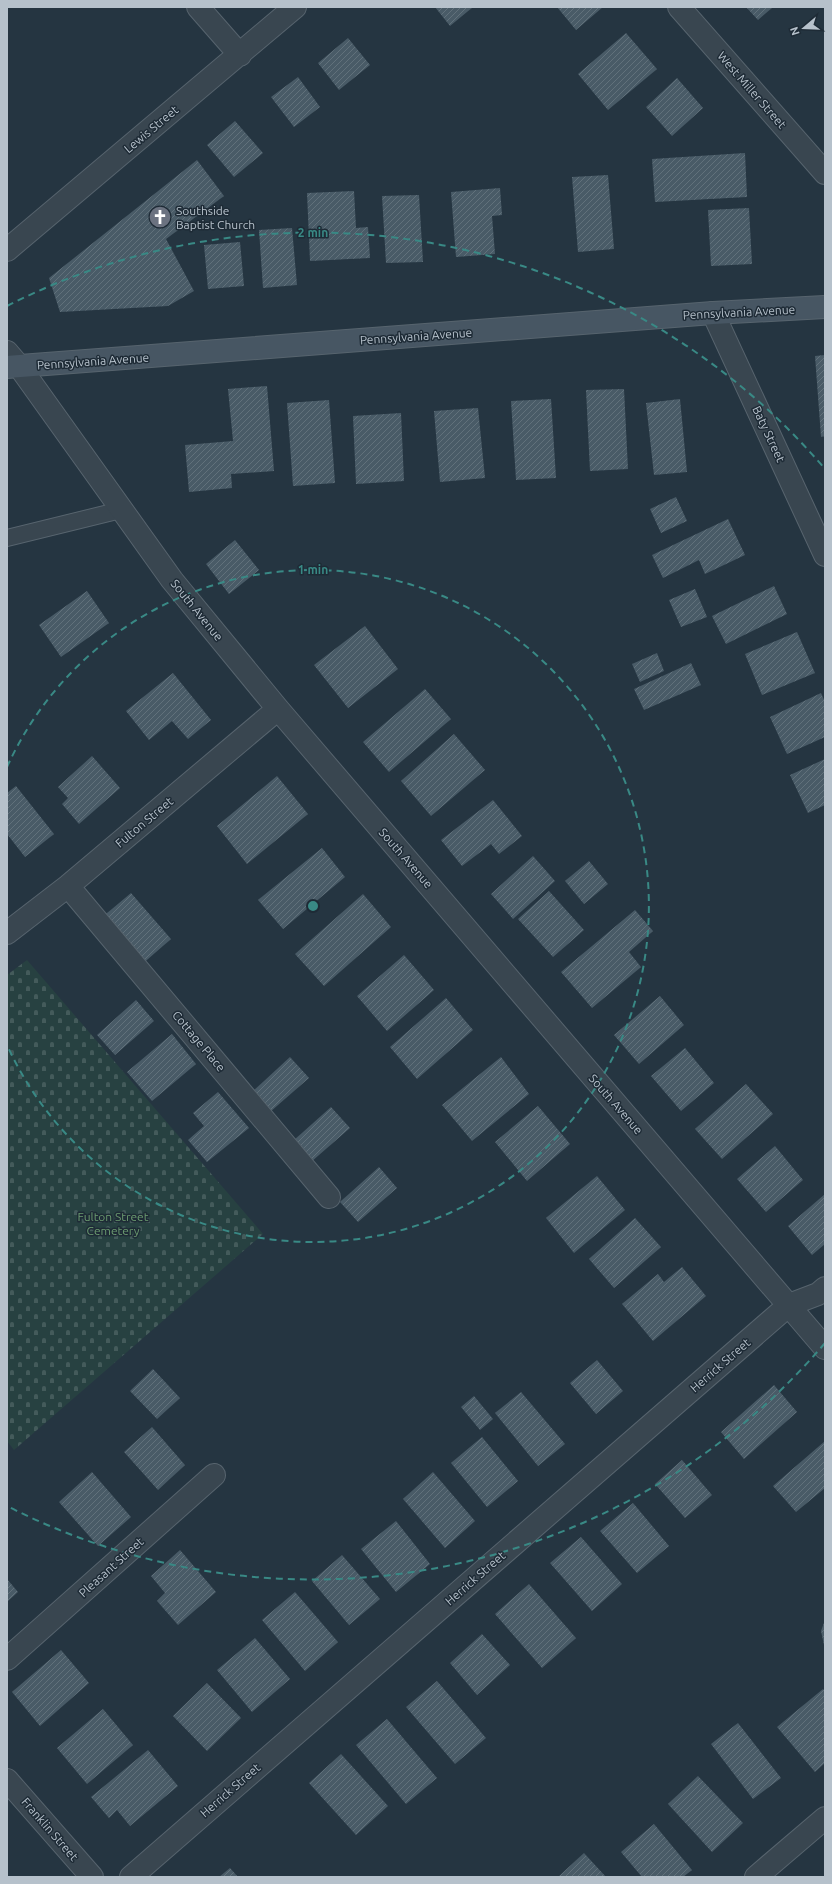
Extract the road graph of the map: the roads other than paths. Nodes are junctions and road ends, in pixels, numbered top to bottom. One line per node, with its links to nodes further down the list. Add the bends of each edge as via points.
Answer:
1 (198, 7): 4 (street)
2 (295, 7): 4 (street, Lewis Street)
3 (679, 7): 5 (street, West Miller Street)
4 (240, 55): 6 (street, Lewis Street)
5 (825, 174)
6 (7, 250)
7 (825, 306): 8 (main road, Pennsylvania Avenue)
8 (713, 313): 9 (main road, Pennsylvania Avenue); 12 (street, Baty Street)
9 (11, 362): 10 (street, South Avenue)
10 (121, 510): 11 (lane); 13 (street, South Avenue, via 172,580)
11 (7, 538)
12 (825, 555)
13 (278, 709): 14 (street, Fulton Street); 18 (street, South Avenue)
14 (68, 886): 15 (street, Fulton Street); 16 (street, Cottage Place)
15 (7, 933)
16 (329, 1197)
17 (825, 1288): 18 (street, Herrick Street, via 818,1294)
18 (789, 1305): 19 (street, South Avenue); 25 (street, Herrick Street)
19 (825, 1348)
20 (214, 1475): 21 (street, Pleasant Street)
21 (7, 1659)
22 (7, 1780): 24 (street, Franklin Street)
23 (825, 1818): 26 (street)
24 (92, 1877)
25 (131, 1877)
26 (756, 1877)

